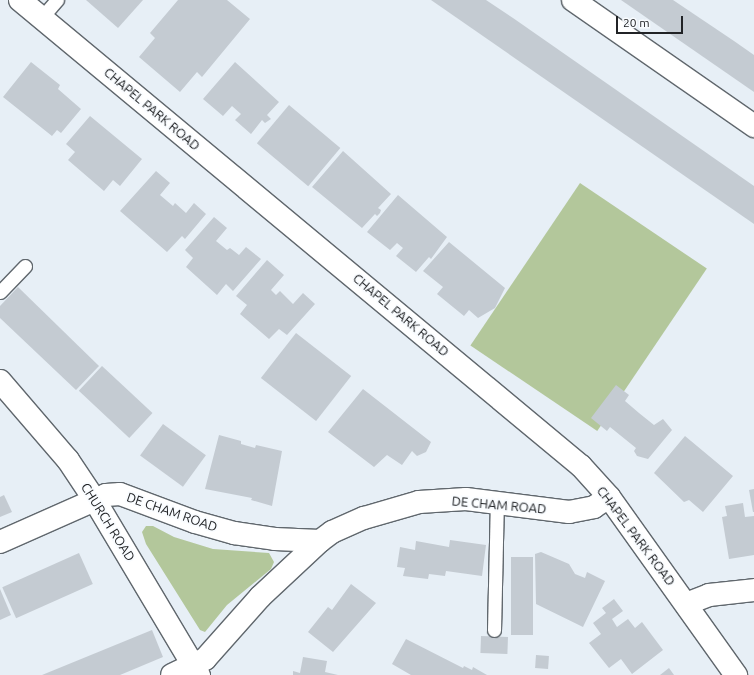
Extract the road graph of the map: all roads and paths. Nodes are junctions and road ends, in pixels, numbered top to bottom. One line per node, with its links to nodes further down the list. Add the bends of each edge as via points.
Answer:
1 (20, 0): 4 (street, CHAPEL PARK ROAD)
2 (57, 0): 4 (lane)
3 (574, 0): 5 (street)
4 (42, 18): 9 (street, CHAPEL PARK ROAD, via 581,466)
5 (754, 126)
6 (25, 266): 7 (lane)
7 (0, 292)
8 (0, 381): 10 (street, CHURCH ROAD, via 68,460)
9 (610, 497): 11 (street, DE CHAM ROAD, via 588,509 569,512); 15 (street, CHAPEL PARK ROAD)
10 (94, 499): 12 (street, DE CHAM ROAD, via 120,494 195,522 234,533 274,539); 13 (street, DE CHAM ROAD); 17 (street, CHURCH ROAD)
11 (497, 502): 12 (street, DE CHAM ROAD, via 419,502 364,518 332,532); 16 (lane)
12 (320, 541): 17 (street, DE CHAM ROAD, via 260,597)
13 (0, 542)
14 (754, 590): 15 (street, via 709,595)
15 (686, 604): 19 (street, CHAPEL PARK ROAD)
16 (494, 630)
17 (197, 671): 18 (street, DE CHAM ROAD)
18 (172, 675)
19 (736, 675)

